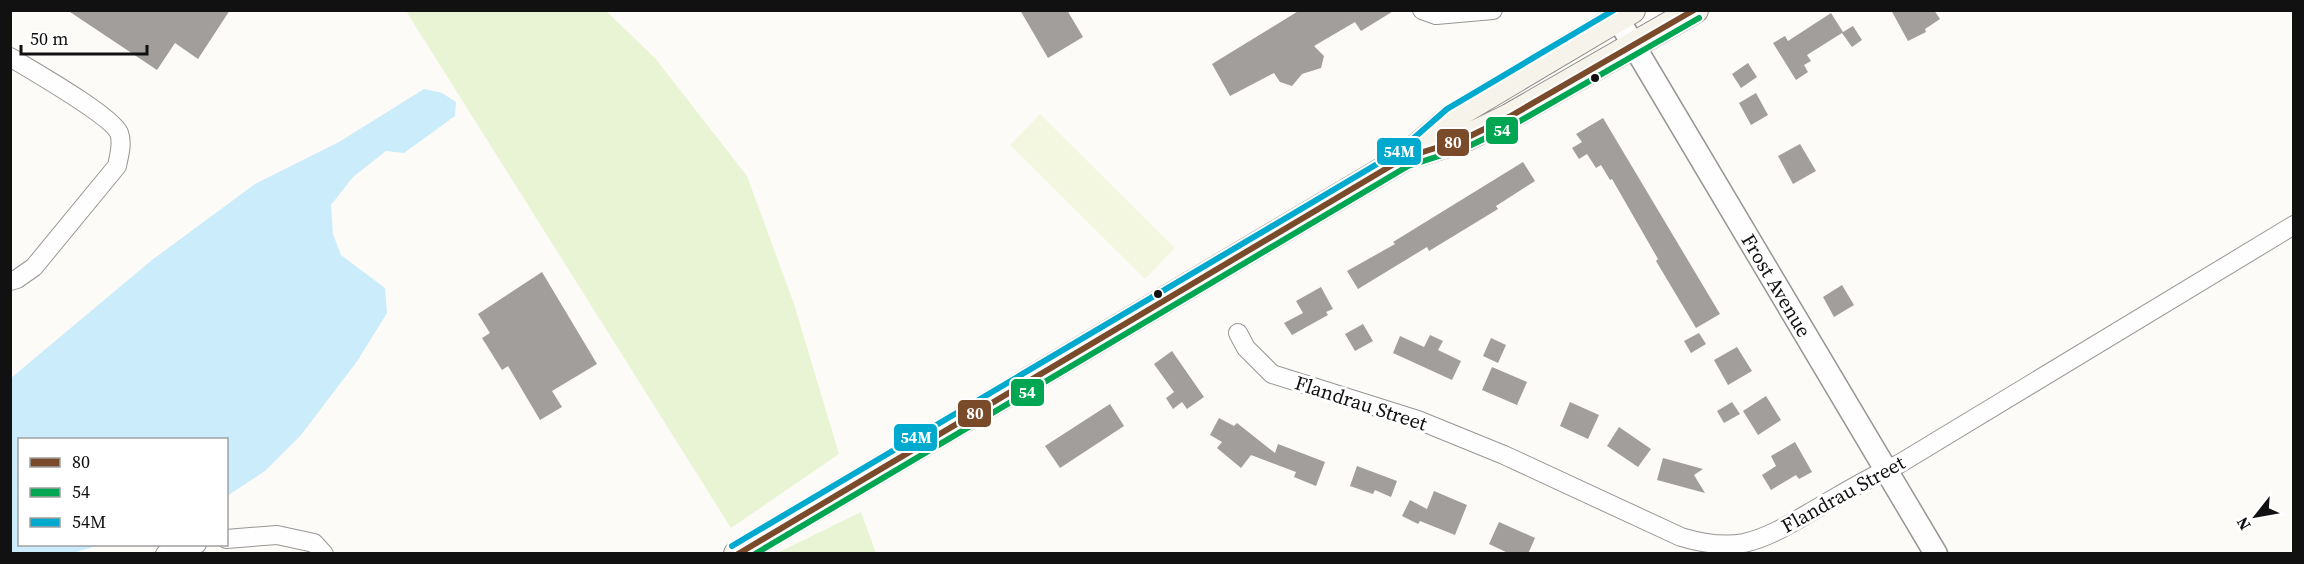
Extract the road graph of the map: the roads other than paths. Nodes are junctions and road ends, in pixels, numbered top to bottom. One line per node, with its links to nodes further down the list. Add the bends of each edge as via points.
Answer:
1 (1422, 10): 2 (street, via 1436,15)
2 (1493, 10)
3 (1695, 10): 5 (main road)
4 (1621, 13): 5 (street, Frost Avenue); 7 (main road, via 1452,117)
5 (1634, 46): 7 (main road, via 1464,139); 11 (street, Frost Avenue)
6 (10, 57): 9 (street, via 102,116 118,132 121,150 117,166 34,267)
7 (1404, 158): 16 (main road)
8 (2294, 225): 11 (street, Flandrau Street)
9 (10, 281)
10 (1238, 333): 11 (street, Flandrau Street, via 1246,348 1272,374 1418,420 1700,542 1732,544 1763,538)
11 (1887, 469): 17 (street, Frost Avenue)
12 (228, 539): 15 (street, via 277,535 314,543)
13 (191, 546): 14 (street)
14 (165, 554)
15 (324, 554)
16 (737, 554)
17 (1936, 554)

